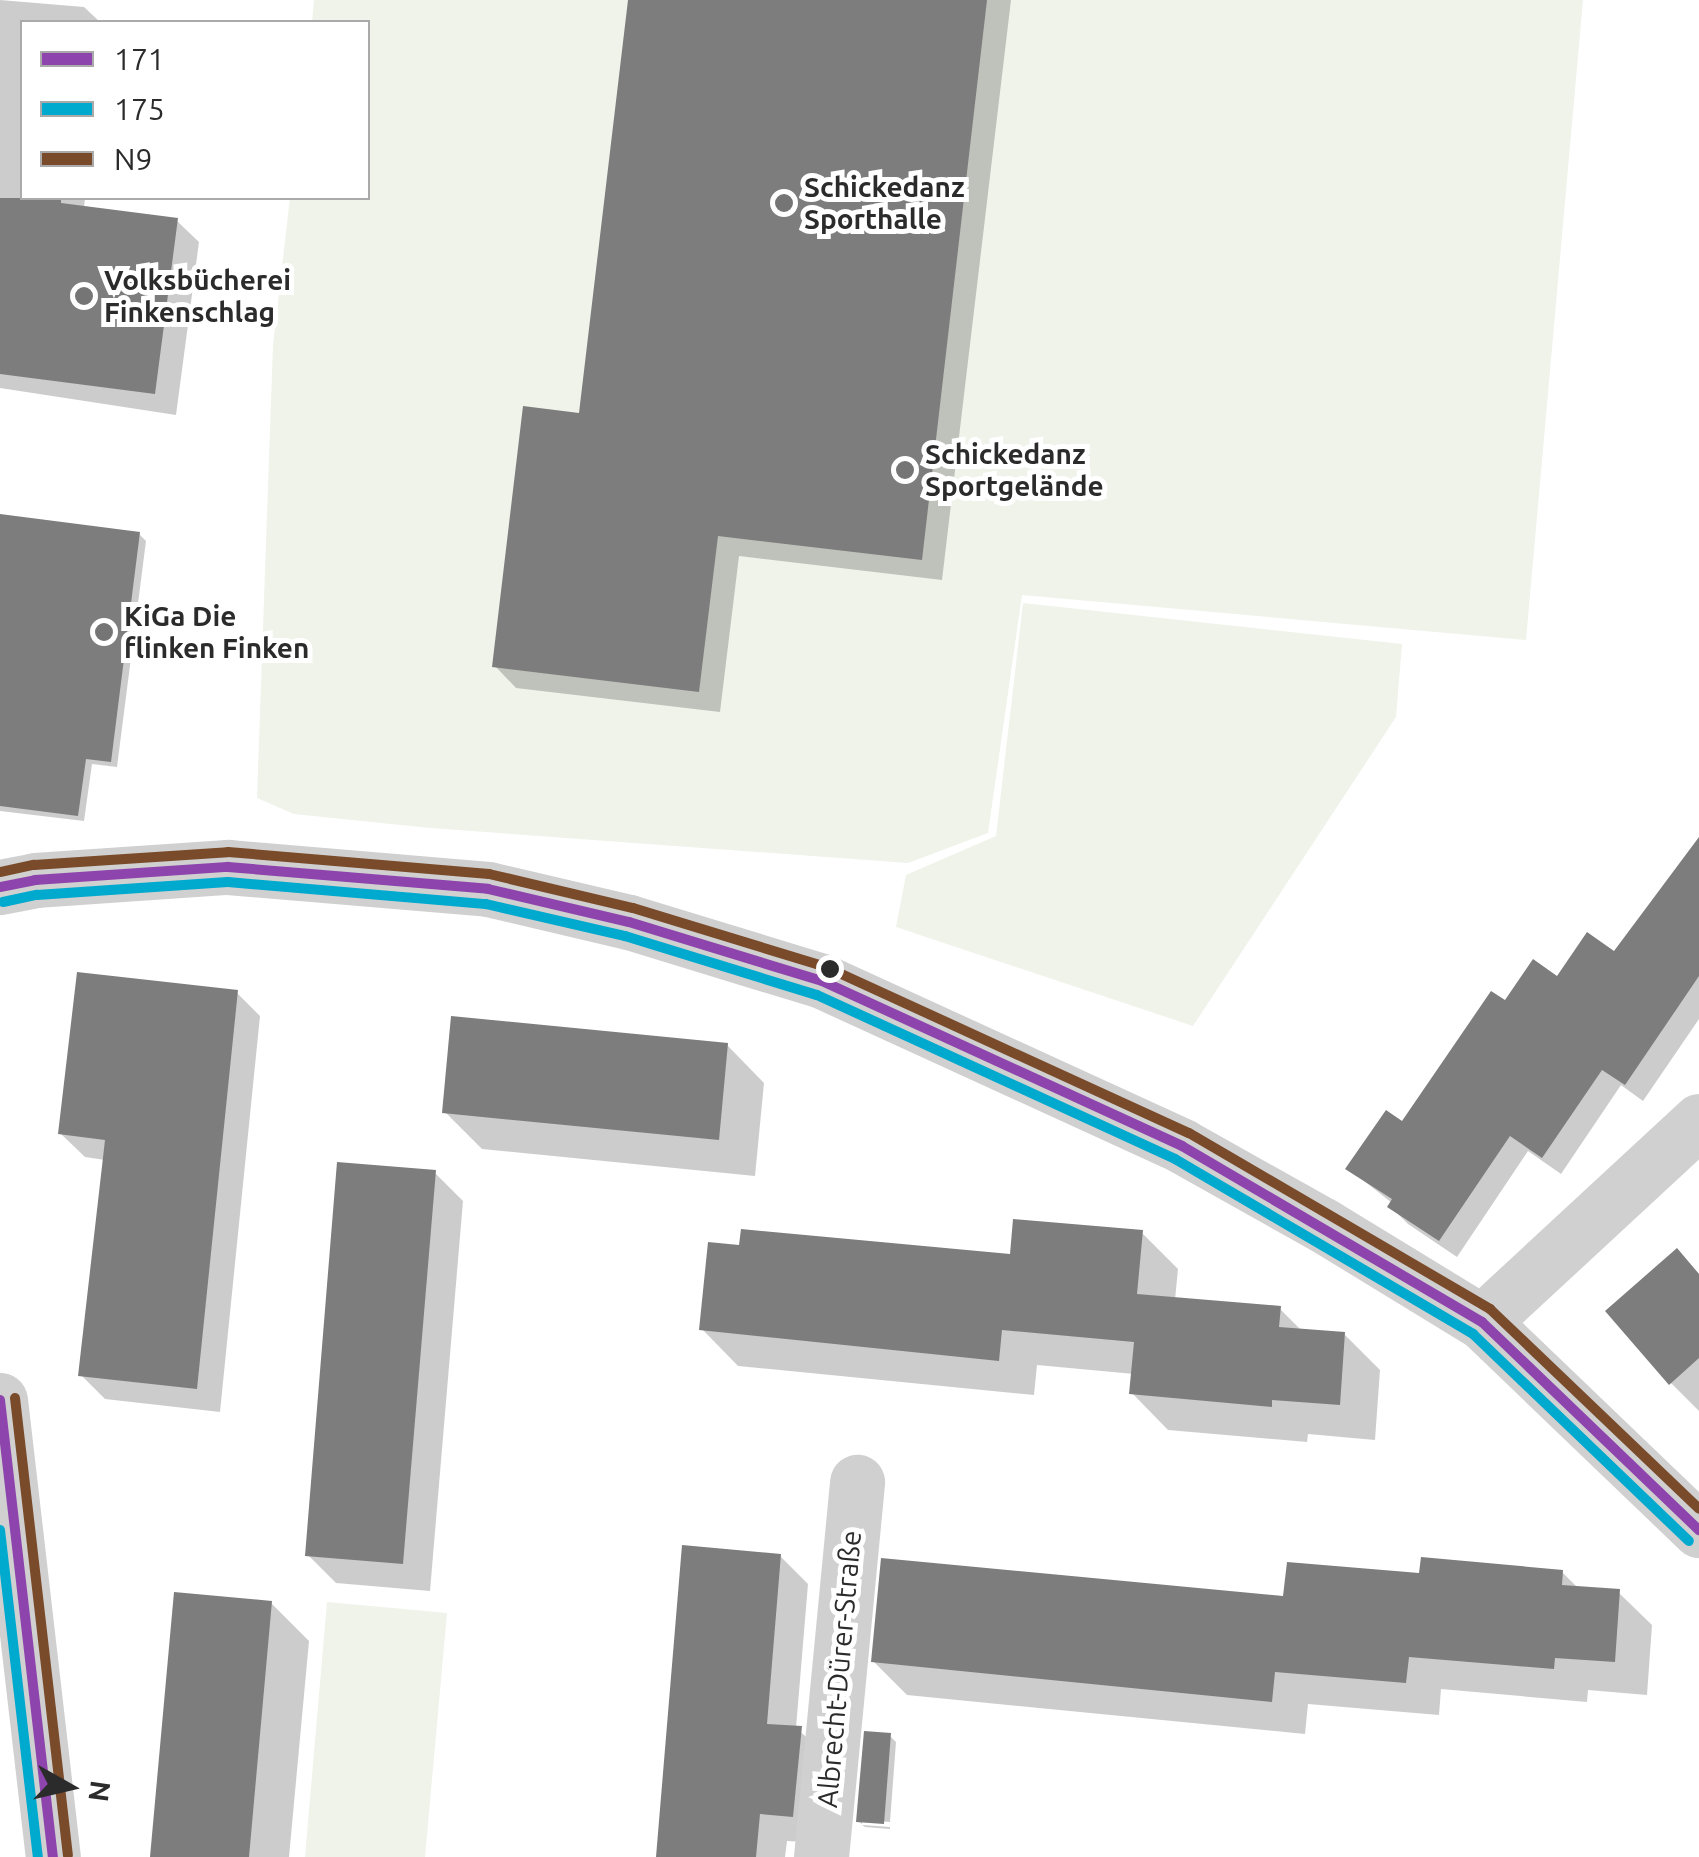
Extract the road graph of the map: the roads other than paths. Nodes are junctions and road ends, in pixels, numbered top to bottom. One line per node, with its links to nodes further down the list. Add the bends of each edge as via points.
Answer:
1 (0, 887): 3 (street, via 228,867 296,870 488,889 629,922 822,981 1182,1146)
2 (1699, 1121): 3 (street)
3 (1482, 1322): 6 (street)
4 (0, 1400): 7 (street)
5 (857, 1482): 8 (street, Albrecht-Dürer-Straße)
6 (1699, 1530)
7 (53, 1857)
8 (821, 1857)

